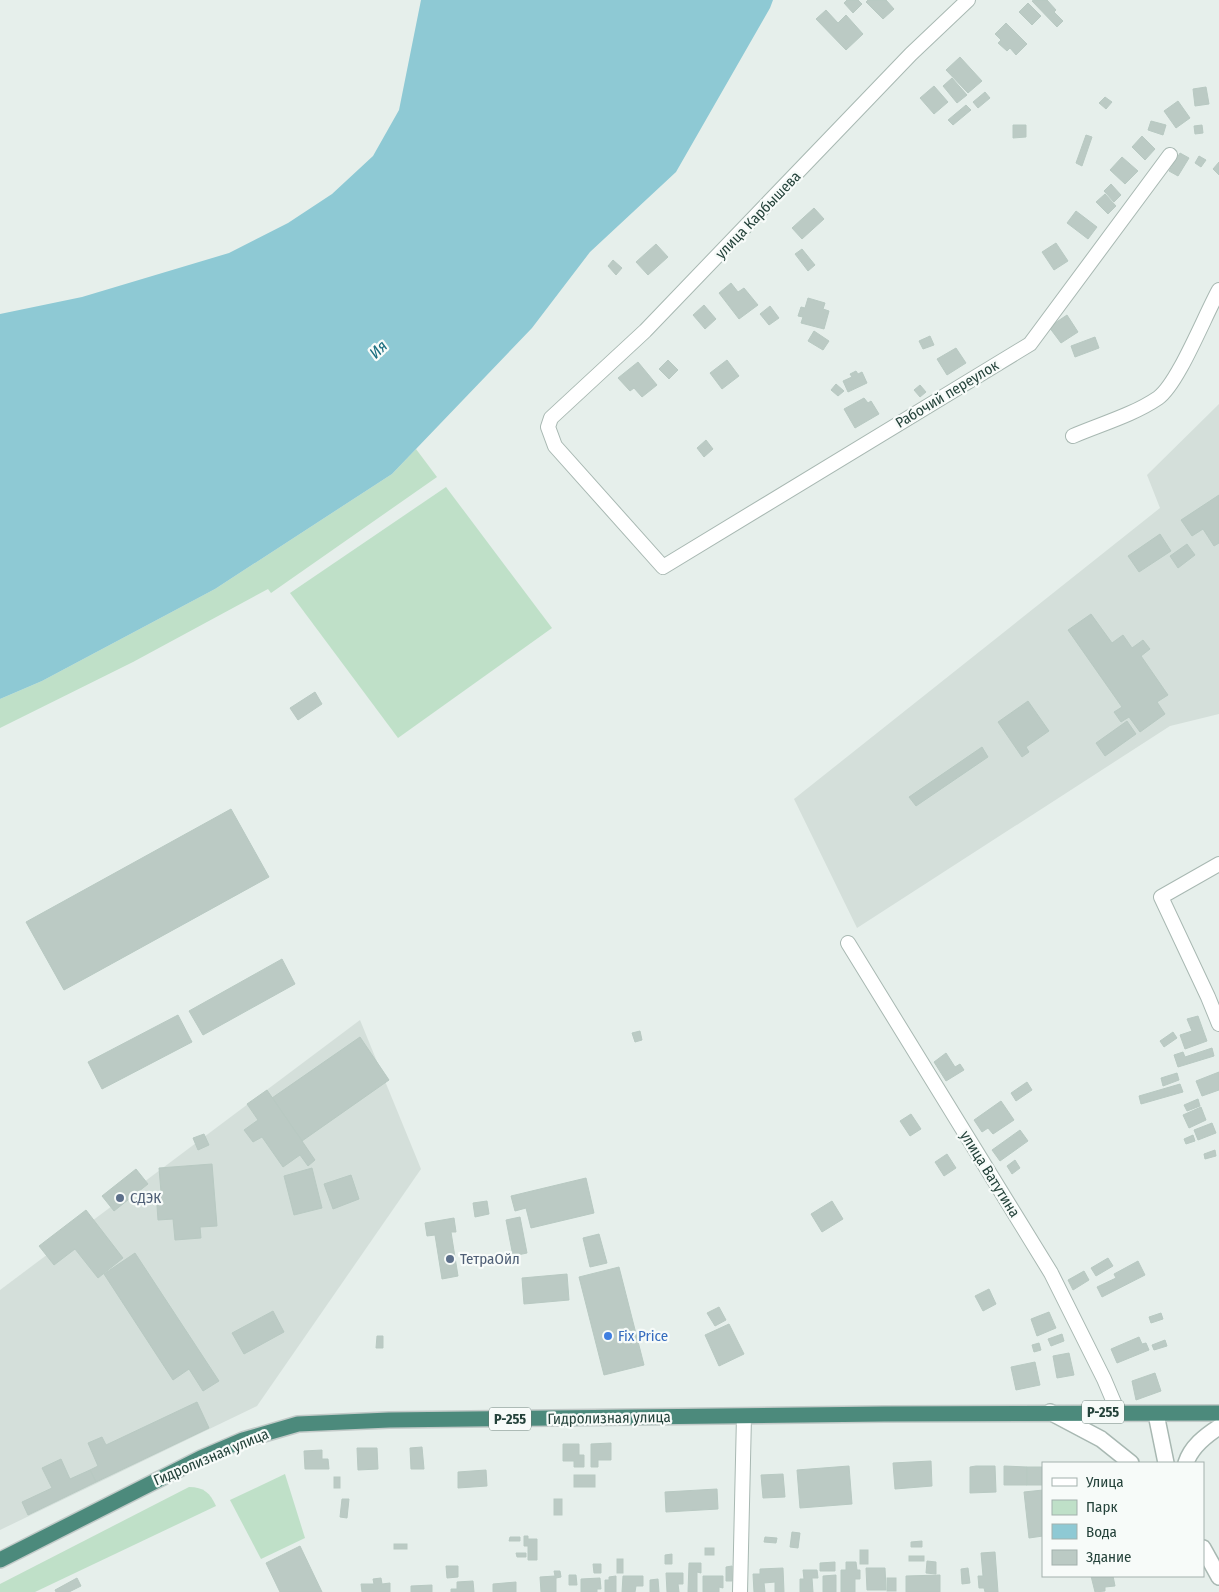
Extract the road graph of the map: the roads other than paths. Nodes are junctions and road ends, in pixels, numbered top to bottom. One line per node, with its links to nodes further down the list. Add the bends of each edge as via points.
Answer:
1 (968, 0): 5 (street, улица Карбышева, via 911,54 645,331 551,418 548,427 555,446)
2 (1170, 155): 5 (street, Рабочий переулок, via 1030,344)
3 (1219, 290): 4 (street, via 1177,374 1160,397)
4 (1073, 436)
5 (663, 567)
6 (1219, 864): 8 (street, via 1161,897)
7 (848, 943): 10 (street, улица Ватутина, via 1051,1273)
8 (1219, 1024)
9 (1050, 1412): 10 (highway, Гидролизная улица / Р-255); 13 (highway, Гидролизная улица / Р-255); 15 (street, via 1101,1439)
10 (1118, 1412): 12 (highway, Гидролизная улица / Р-255)
11 (1219, 1412): 12 (highway, Гидролизная улица / Р-255)
12 (1156, 1414): 16 (street)
13 (744, 1416): 19 (highway, Гидролизная улица / Р-255, via 298,1424 243,1440 201,1458); 21 (street)
14 (1219, 1428): 17 (street, via 1194,1448)
15 (1130, 1462)
16 (1166, 1462)
17 (1187, 1462)
18 (1204, 1551): 20 (street)
19 (0, 1560)
20 (1219, 1577)
21 (740, 1592)

